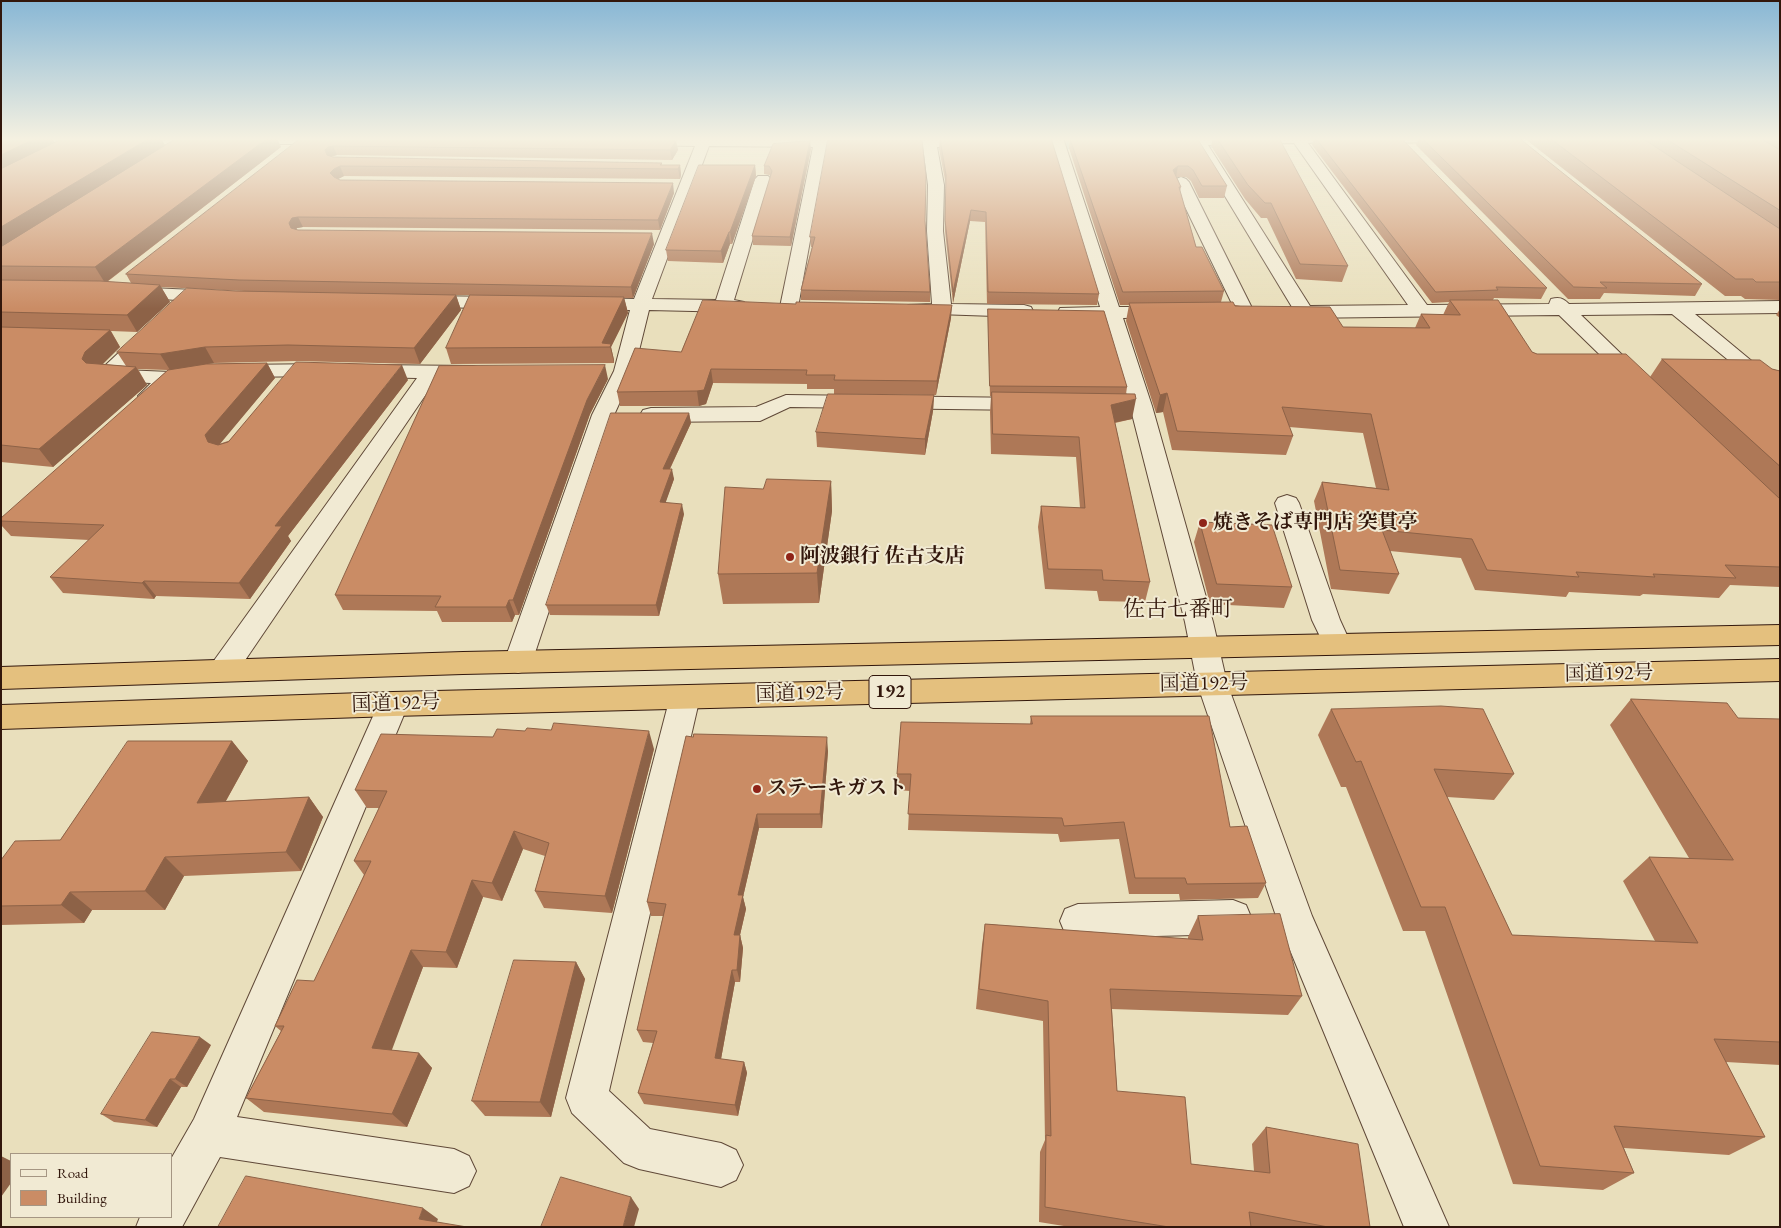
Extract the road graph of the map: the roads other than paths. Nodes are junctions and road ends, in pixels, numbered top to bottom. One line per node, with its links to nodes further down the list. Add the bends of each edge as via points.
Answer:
1 (675, 195): 17 (street, via 656,237)
2 (757, 195): 18 (street)
3 (811, 195): 21 (street)
4 (936, 195): 26 (street)
5 (1074, 195): 34 (street)
6 (1189, 195): 33 (street)
7 (1233, 195): 30 (street)
8 (1340, 195): 28 (street)
9 (125, 279): 12 (street, via 110,291)
10 (1544, 288): 29 (street)
11 (1703, 290): 25 (street)
12 (191, 295): 13 (street); 36 (street)
13 (235, 298)
14 (403, 302): 15 (street)
15 (522, 303)
16 (572, 304): 17 (street)
17 (641, 305): 18 (street); 46 (street, via 614,372)
18 (723, 306): 19 (street)
19 (751, 307)
20 (770, 307): 21 (street)
21 (789, 307): 23 (street)
22 (1780, 307): 25 (street)
23 (808, 308)
24 (894, 308): 26 (street)
25 (1725, 308): 27 (street)
26 (942, 309): 34 (street)
27 (1678, 309): 29 (street); 41 (street)
28 (1421, 310): 29 (street); 30 (street)
29 (1565, 310): 43 (street)
30 (1304, 311): 33 (street)
31 (1178, 312): 34 (street)
32 (1226, 312): 33 (street)
33 (1261, 312)
34 (1111, 313): 50 (street, via 1131,406)
35 (115, 339): 36 (street)
36 (144, 340): 45 (street, via 105,375 179,377)
37 (296, 369): 38 (street); 39 (street); 42 (street)
38 (214, 371)
39 (431, 372): 40 (street); 52 (street)
40 (489, 372)
41 (1768, 382)
42 (277, 392)
43 (1650, 392)
44 (1043, 405): 46 (street, via 786,401 760,414)
45 (133, 411)
46 (620, 415): 51 (street)
47 (1287, 503): 49 (street)
48 (1780, 635): 49 (highway, 国道192号 / 192)
49 (1337, 644): 50 (highway, 国道192号 / 192)
50 (1204, 646): 51 (highway, 国道192号 / 192); 55 (street)
51 (518, 662): 52 (highway, 国道192号 / 192)
52 (223, 670): 54 (highway, 国道192号 / 192)
53 (1780, 670): 55 (highway, 国道192号 / 192)
54 (1, 678)
55 (1212, 683): 56 (highway, 国道192号 / 192); 59 (street)
56 (685, 697): 57 (highway, 国道192号 / 192); 62 (street, via 587,1098 639,1148)
57 (393, 705): 58 (highway, 国道192号 / 192); 61 (street)
58 (1, 717)
59 (1294, 916): 60 (street); 65 (street)
60 (1078, 921)
61 (209, 1134): 63 (street); 64 (street)
62 (721, 1164)
63 (454, 1171)
64 (172, 1201)
65 (1427, 1227)

